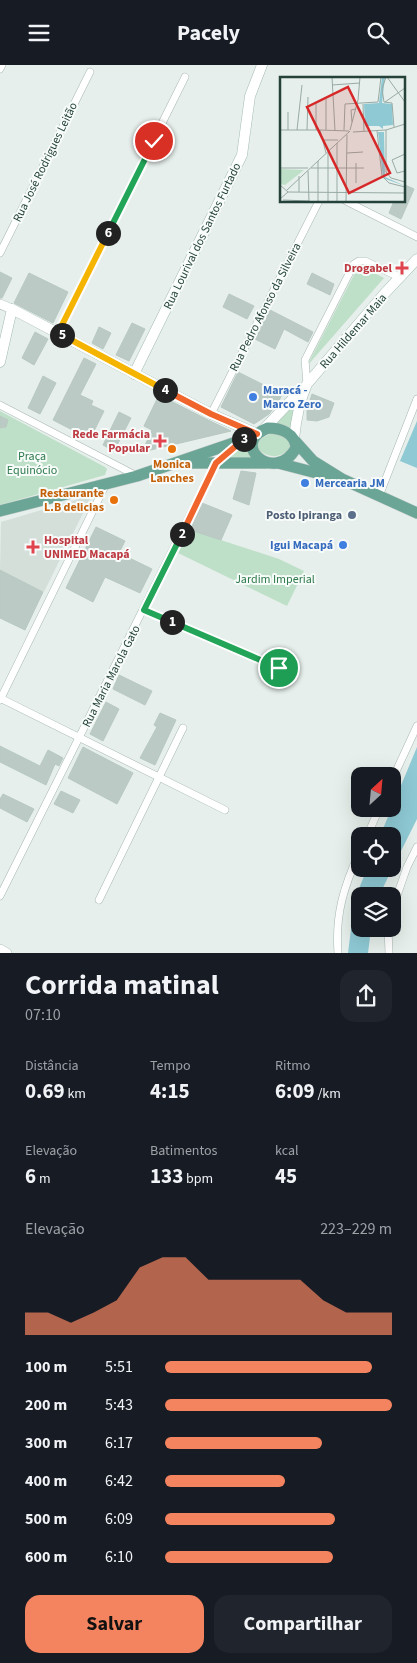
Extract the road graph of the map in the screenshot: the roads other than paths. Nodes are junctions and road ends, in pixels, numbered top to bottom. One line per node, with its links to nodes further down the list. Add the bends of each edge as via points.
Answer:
1 (2, 65): 3 (street)
2 (262, 65): 16 (main road, Rua Lourival dos Santos Furtado, via 250,96 242,155)
3 (0, 69)
4 (90, 72): 9 (street, Rua José Rodrigues Leitão)
5 (185, 77): 14 (street)
6 (318, 203): 20 (street, Rua Pedro Afonso da Silveira)
7 (350, 203): 8 (street)
8 (417, 237)
9 (0, 253)
10 (417, 259): 11 (main road, Rua Hildemar Maia)
11 (399, 277): 17 (main road, Rua Hildemar Maia); 17 (street, via 365,261 354,264 305,361)
12 (0, 303): 13 (street)
13 (12, 309): 14 (main road); 15 (main road)
14 (58, 333): 16 (main road)
15 (0, 363)
16 (134, 374): 20 (main road)
17 (307, 384): 21 (main road); 22 (main road, Rua Hildemar Maia, via 300,400)
18 (417, 399): 29 (street)
19 (0, 405): 26 (street)
20 (211, 414): 21 (main road)
21 (255, 434): 22 (main road, via 268,428 281,429); 23 (main road); 24 (street, Rua Maria Marola Gato); 25 (main road, via 253,451 258,458)
22 (295, 440): 25 (main road, via 296,448 291,456 284,462); 27 (main road, via 314,461)
23 (179, 463): 24 (main road); 26 (main road)
24 (216, 463): 25 (main road); 32 (street, Rua Maria Marola Gato)
25 (272, 463): 27 (main road)
26 (137, 476): 28 (main road)
27 (342, 479): 29 (main road)
28 (106, 484): 30 (main road); 34 (street)
29 (379, 496): 31 (main road)
30 (0, 511)
31 (417, 513)
32 (144, 610): 33 (street); 37 (street, Rua Maria Marola Gato)
33 (279, 668)
34 (0, 699): 37 (street)
35 (417, 726): 38 (street)
36 (183, 728): 39 (street)
37 (80, 737): 39 (street); 44 (street, Rua Maria Marola Gato)
38 (398, 767)
39 (159, 777): 40 (street); 45 (street)
40 (225, 810)
41 (417, 847): 43 (street)
42 (351, 870): 49 (street, via 338,918)
43 (400, 887)
44 (0, 896)
45 (99, 900)
46 (388, 937): 50 (street)
47 (0, 949): 48 (street)
48 (7, 953)
49 (338, 953)
50 (389, 953)

